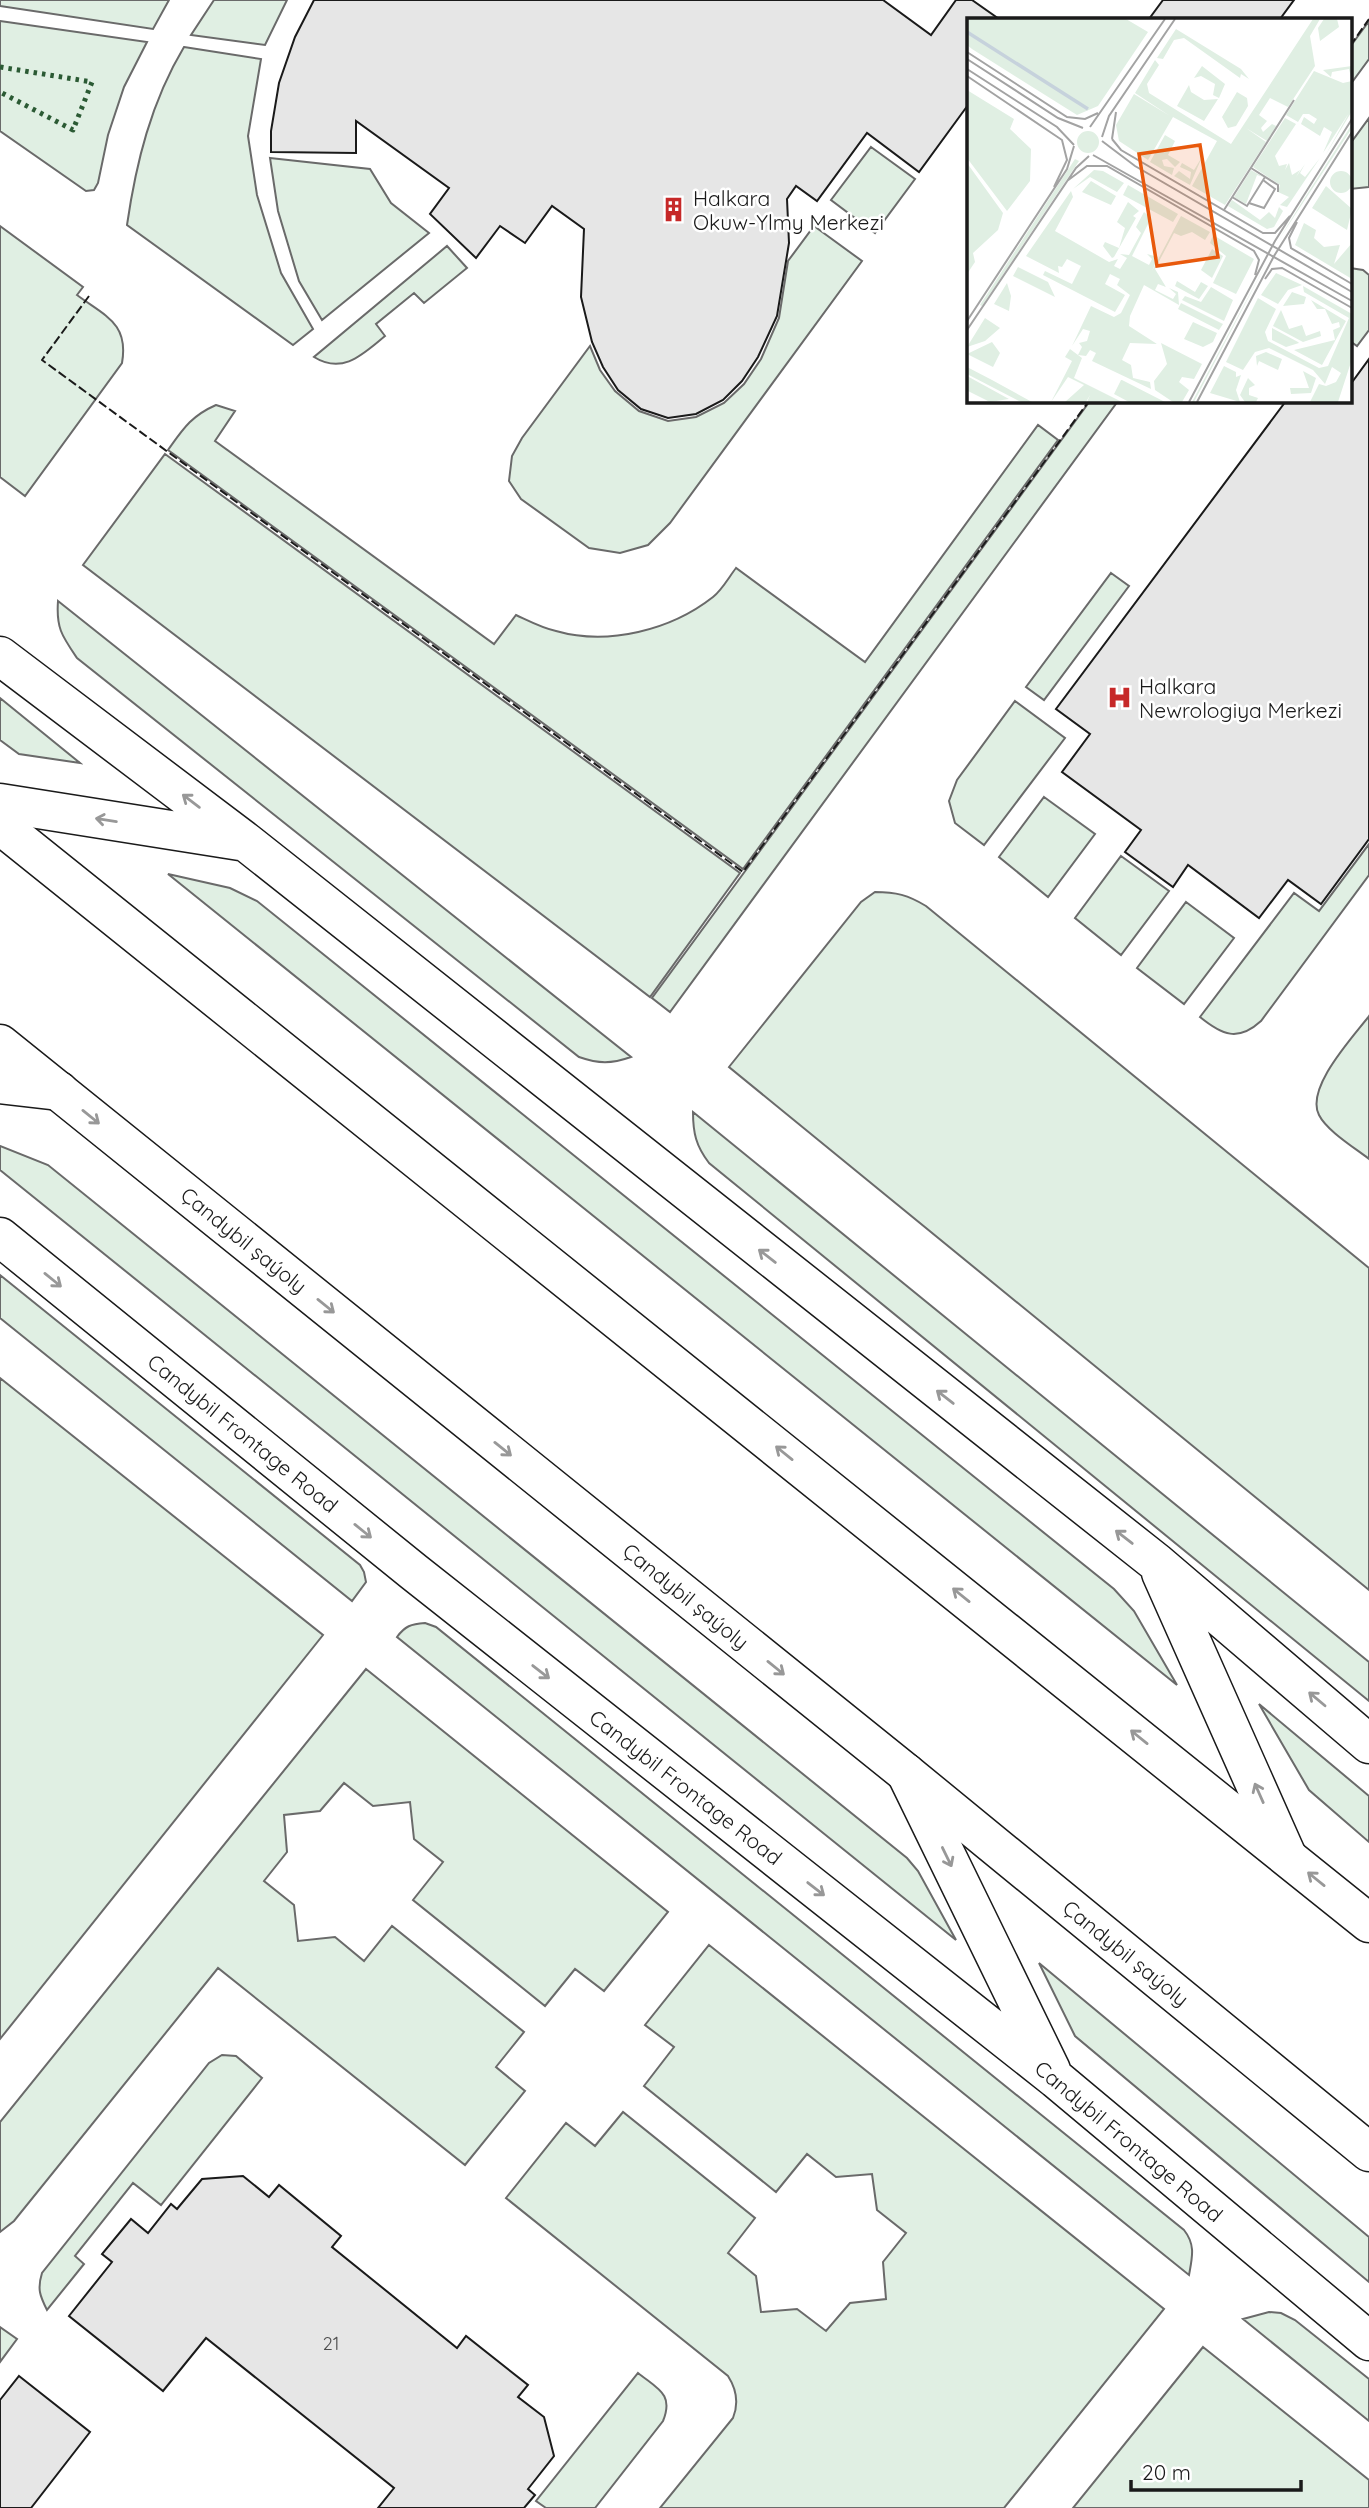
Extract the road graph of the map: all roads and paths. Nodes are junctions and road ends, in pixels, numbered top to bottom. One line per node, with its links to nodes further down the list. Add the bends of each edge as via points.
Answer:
1 (0, 656): 4 (street, one-way to 1)
2 (0, 803): 4 (street, one-way to 2)
3 (0, 825): 12 (street, one-way to 3)
4 (246, 842): 9 (street, one-way to 4)
5 (0, 1044): 7 (street, Çandybil şaýoly)
6 (0, 1084): 7 (street)
7 (58, 1091): 11 (street, Çandybil şaýoly, one-way to 11)
8 (0, 1237): 14 (street, Candybil Frontage Road, one-way to 14, via 414,1572)
9 (1157, 1563): 10 (street, one-way to 9); 12 (street, one-way to 9)
10 (1369, 1744)
11 (906, 1773): 14 (street, one-way to 14); 15 (street, Çandybil şaýoly)
12 (1287, 1856): 13 (street, one-way to 12)
13 (1369, 1923)
14 (1056, 2079): 16 (street, Candybil Frontage Road)
15 (1369, 2152)
16 (1369, 2342)

